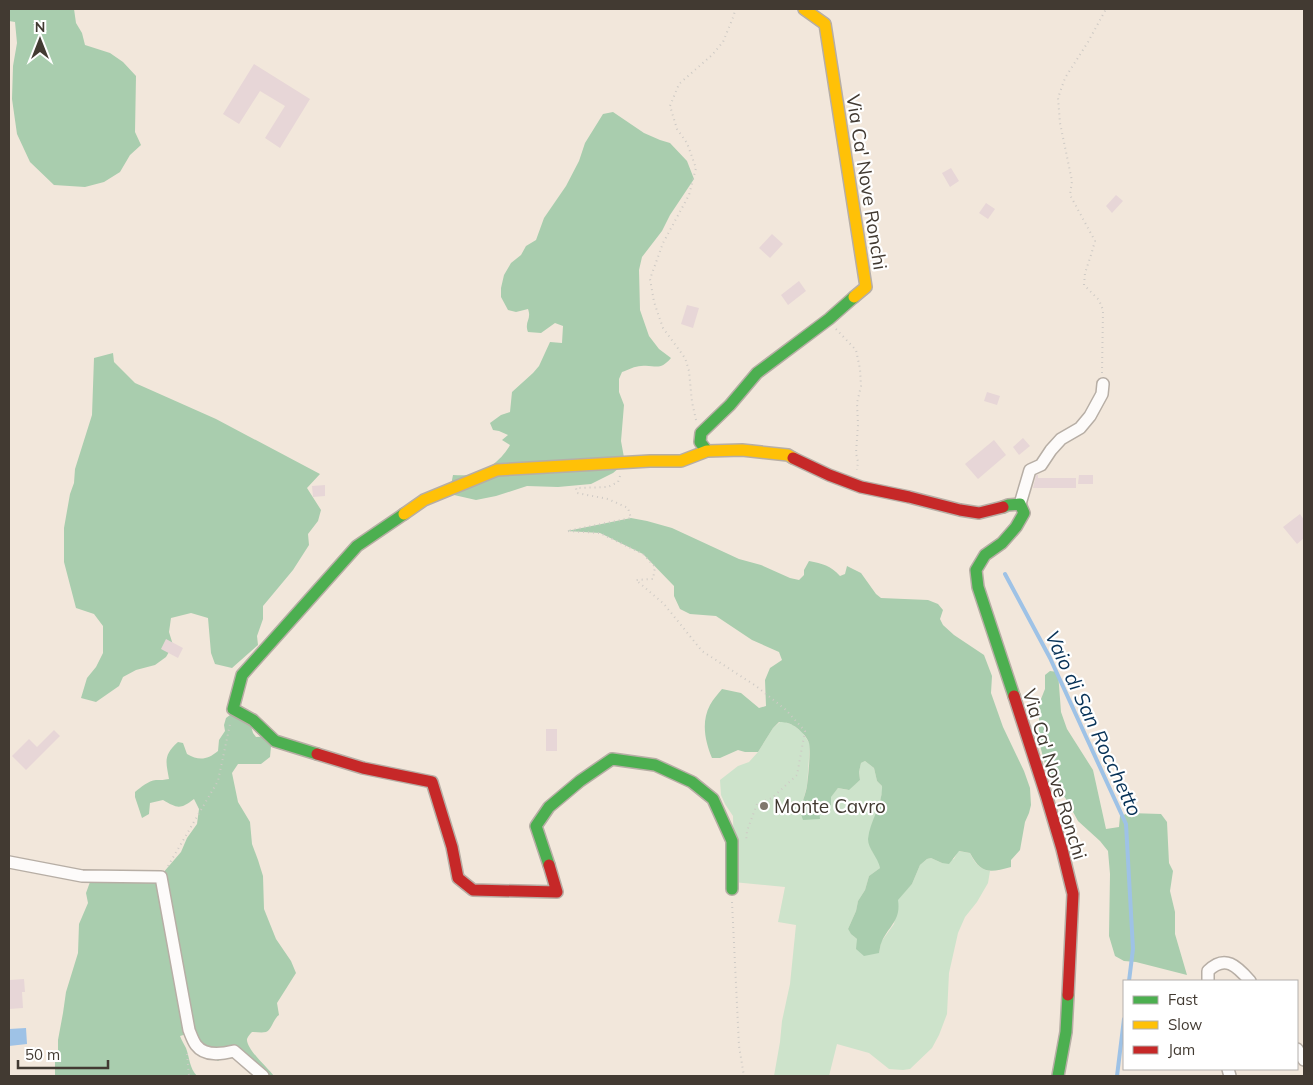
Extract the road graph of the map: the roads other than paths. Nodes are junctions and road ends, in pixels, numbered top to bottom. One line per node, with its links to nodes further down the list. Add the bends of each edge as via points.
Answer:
1 (804, 9): 3 (street, Via Ca' Nove Ronchi, via 825,24 866,287 757,373 701,433 700,442)
2 (1103, 384): 4 (street, Via Ca' Nove Ronchi, via 1102,394 1080,428 1061,438 1041,465 1030,470)
3 (706, 450): 4 (street, via 788,454 861,487 960,510 979,512); 6 (street, via 681,460 498,470 424,500 357,546 242,675 233,709 252,720 275,741 362,768 432,782 458,878 473,890 557,892 536,826 549,807 612,759 655,764 692,782 713,799 732,841)
4 (1020, 504): 10 (street, Via Ca' Nove Ronchi, via 1024,512 1016,527 985,555 976,570 978,587 1046,795 1072,894 1066,1032)
5 (9, 862): 9 (street, via 82,876 161,877 189,1030 196,1046 215,1055 234,1051)
6 (732, 888)
7 (1208, 980): 8 (street, via 1208,971 1223,961 1231,963)
8 (1249, 980)
9 (263, 1076)
10 (1058, 1076)

